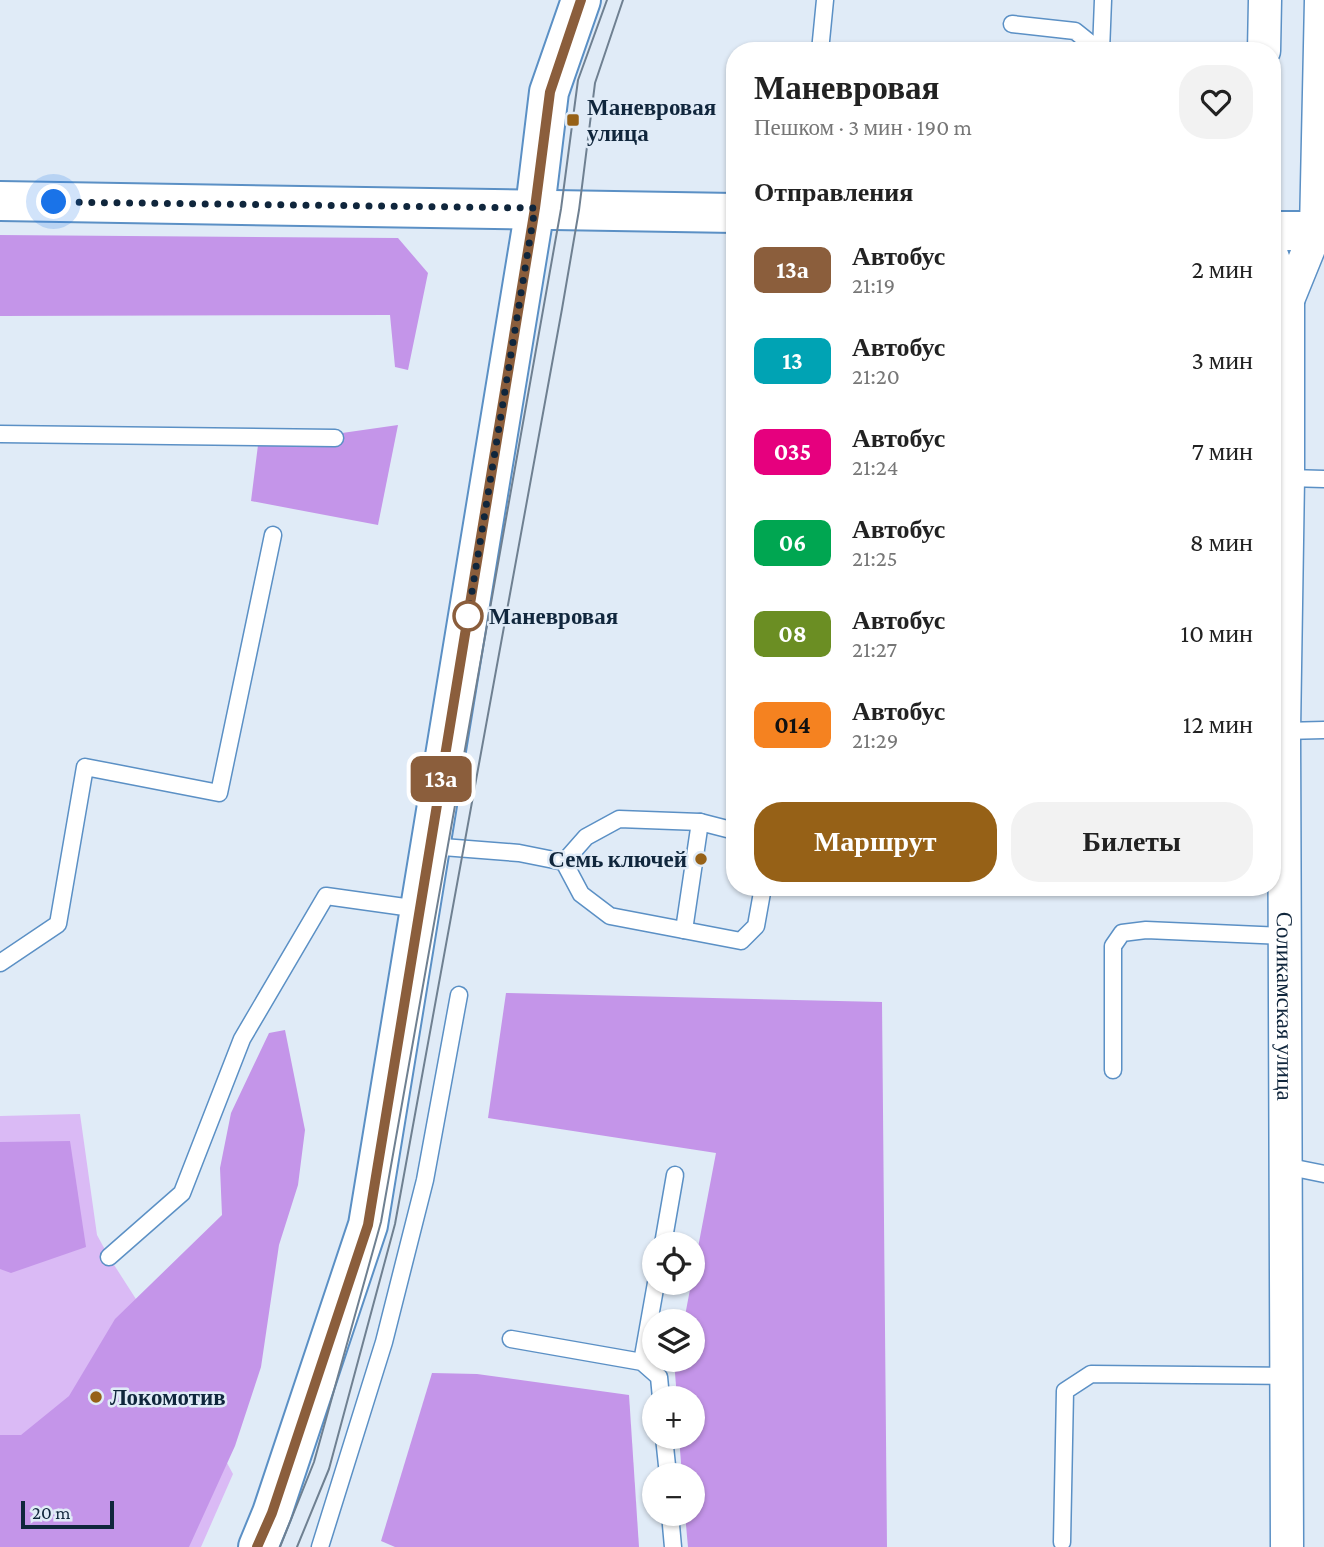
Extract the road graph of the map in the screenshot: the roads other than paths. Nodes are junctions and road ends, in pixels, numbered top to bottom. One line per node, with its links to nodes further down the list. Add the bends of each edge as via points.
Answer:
1 (581, 0): 12 (main road, via 550,92)
2 (825, 0): 7 (lane)
3 (1102, 0): 9 (lane)
4 (1265, 0): 10 (street)
5 (1321, 0): 15 (street, Соликамская улица)
6 (1012, 24): 8 (lane, via 1075,31)
7 (821, 42)
8 (1089, 42)
9 (1101, 42)
10 (1264, 42)
11 (0, 201): 12 (main road)
12 (535, 208): 13 (main road); 27 (main road)
13 (726, 213)
14 (1281, 231): 15 (main road)
15 (1320, 231): 17 (street, Соликамская улица)
16 (1281, 280): 17 (street, Соликамская улица)
17 (1288, 300): 20 (street, Соликамская улица)
18 (0, 434): 19 (lane)
19 (335, 438)
20 (1288, 478): 21 (lane); 24 (street, Соликамская улица)
21 (1324, 479)
22 (273, 534): 33 (lane, via 219,793 85,767 58,923)
23 (1324, 730): 24 (lane)
24 (1284, 732): 32 (street, Соликамская улица)
25 (700, 822): 26 (lane); 28 (lane, via 619,820 586,837); 31 (lane)
26 (726, 829)
27 (430, 846): 28 (lane, via 519,853); 30 (main road)
28 (564, 862): 31 (lane, via 581,894 610,916)
29 (761, 896): 31 (lane, via 756,926 741,941)
30 (419, 909): 40 (lane, via 326,896 242,1039 182,1193); 46 (main road, via 368,1225)
31 (684, 930)
32 (1285, 936): 35 (lane, via 1122,933 1113,946); 36 (street, Соликамская улица)
33 (0, 963)
34 (459, 995): 47 (lane, via 425,1180 384,1342)
35 (1113, 1070)
36 (1286, 1166): 37 (lane); 43 (street, Соликамская улица)
37 (1324, 1174)
38 (676, 1175): 39 (lane)
39 (665, 1232)
40 (109, 1257)
41 (511, 1339): 42 (lane)
42 (642, 1362)
43 (1287, 1376): 45 (lane, via 1091,1374 1065,1391); 49 (street, Соликамская улица)
44 (671, 1526): 48 (lane)
45 (1062, 1542)
46 (257, 1547)
47 (320, 1547)
48 (673, 1547)
49 (1287, 1547)

